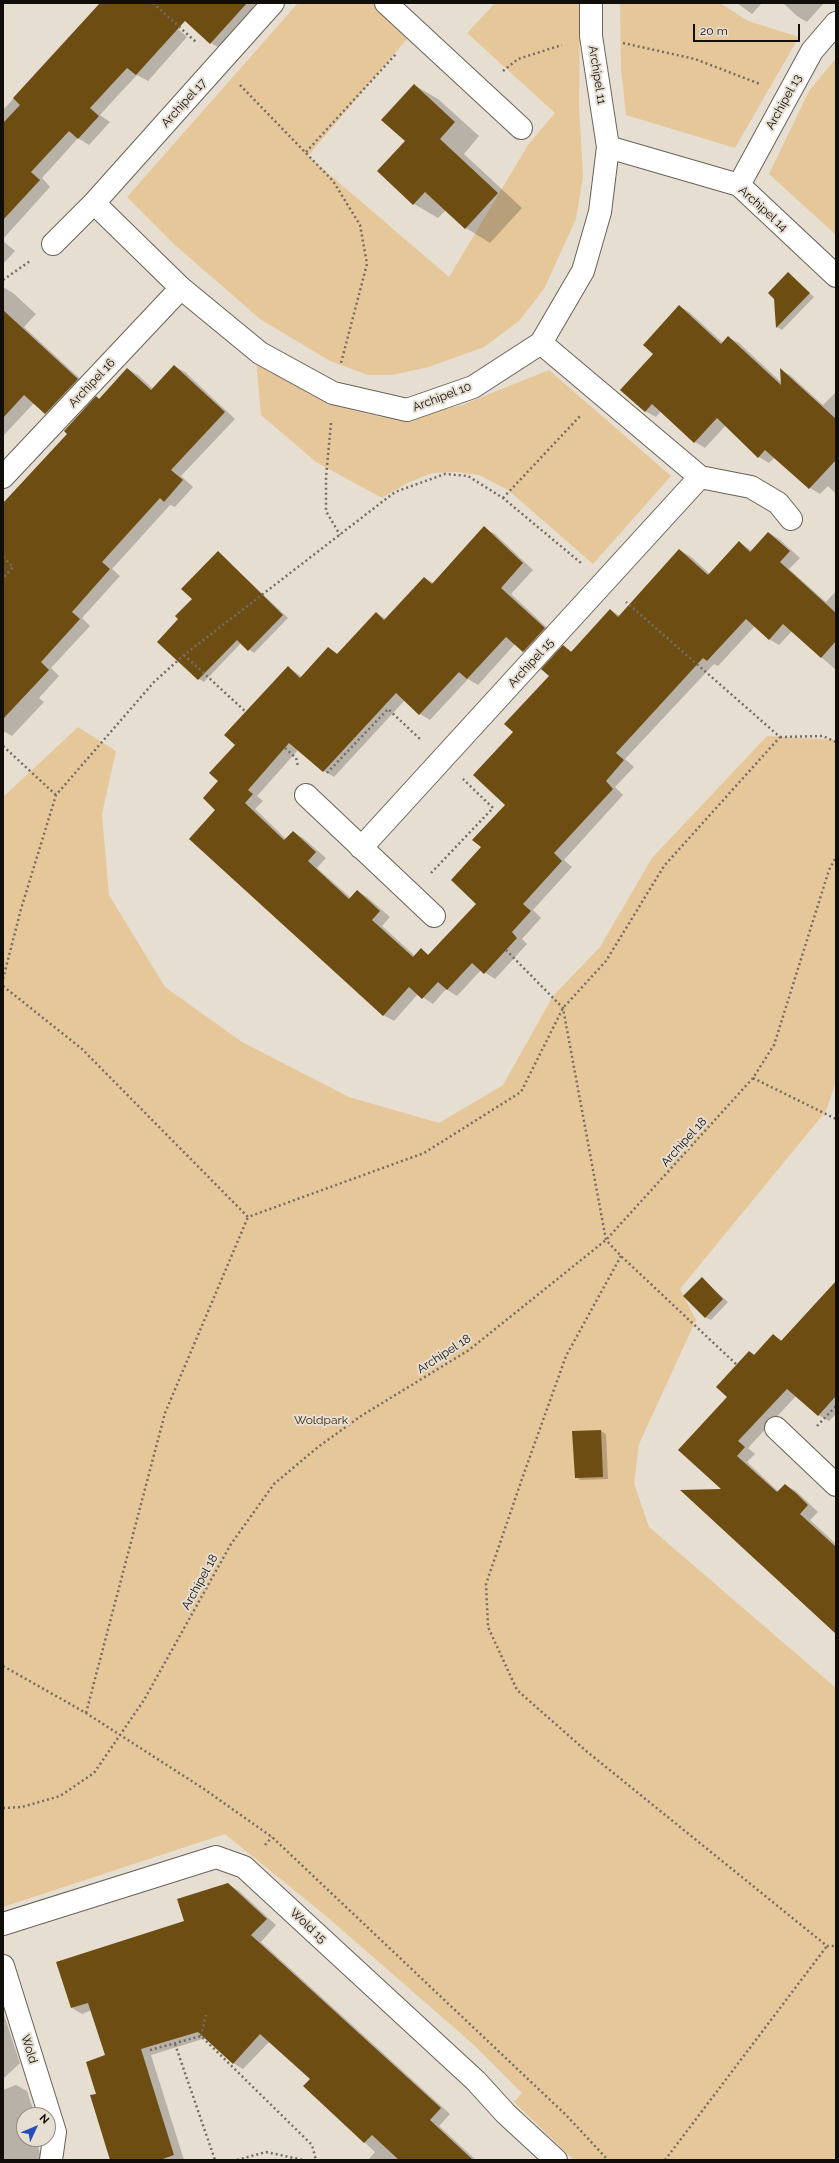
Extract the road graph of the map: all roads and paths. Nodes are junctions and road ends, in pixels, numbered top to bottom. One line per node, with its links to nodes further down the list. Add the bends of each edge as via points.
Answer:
1 (153, 3): 8 (path)
2 (273, 3): 8 (street, Archipel 17)
3 (386, 3): 6 (street)
4 (591, 3): 7 (street, Archipel 11)
5 (836, 23): 10 (street, Archipel 13, via 812,52)
6 (416, 31): 9 (street); 13 (path)
7 (591, 36): 9 (path, via 518,59); 10 (path, via 695,59); 12 (street, Archipel 11)
8 (219, 64): 13 (path); 15 (street, Archipel 17)
9 (479, 89): 11 (street)
10 (788, 95): 14 (street, Archipel 13)
11 (521, 128)
12 (608, 147): 14 (street, Archipel 14); 19 (street, Archipel 10, via 600,212 583,271)
13 (306, 152): 20 (path, via 332,181 360,225 367,264)
14 (738, 185): 17 (street, Archipel 14)
15 (94, 203): 16 (street, Archipel 17); 18 (street)
16 (53, 244)
17 (836, 276)
18 (181, 288): 20 (street, Archipel 10, via 260,353); 22 (street, Archipel 16)
19 (541, 343): 20 (street, Archipel 10, via 473,387 407,410); 21 (street)
20 (333, 394): 26 (path, via 326,477 326,511)
21 (600, 394): 23 (street); 24 (path)
22 (3, 477)
23 (700, 478): 25 (street, via 751,487 778,503); 36 (street, Archipel 15)
24 (503, 498)
25 (791, 519)
26 (340, 535)
27 (3, 557): 28 (path, via 13,567)
28 (3, 578)
29 (184, 655): 30 (path)
30 (246, 712)
31 (780, 738): 32 (path, via 823,736)
32 (836, 742)
33 (3, 746): 34 (path)
34 (56, 795)
35 (306, 795): 36 (street)
36 (361, 848): 38 (street)
37 (836, 857): 40 (path, Archipel 18, via 829,870 774,1045)
38 (434, 916)
39 (506, 950): 43 (path, via 563,1008)
40 (753, 1078): 41 (path); 43 (path, Archipel 18)
41 (836, 1119)
42 (248, 1217): 48 (path, via 165,1413)
43 (606, 1240): 44 (path); 49 (path, Archipel 18, via 469,1350 361,1416 318,1447 274,1484 231,1544 144,1700 94,1773 60,1796 22,1807)
44 (621, 1256): 45 (path); 51 (path, via 566,1356 525,1469 486,1584 488,1627 517,1690 585,1750)
45 (737, 1365)
46 (776, 1428): 47 (street)
47 (836, 1485)
48 (86, 1713)
49 (3, 1808)
50 (3, 1924): 63 (street, Wold 15, via 216,1857 244,1867 476,2081 506,2114)
51 (828, 1946): 52 (path); 64 (path)
52 (836, 1946)
53 (3, 1966): 58 (street, Wold, via 55,2132)
54 (206, 2015): 55 (path)
55 (201, 2036): 56 (path); 62 (path, via 312,2145)
56 (174, 2044): 57 (path); 59 (path)
57 (150, 2050)
58 (51, 2160)
59 (215, 2160)
60 (237, 2160): 61 (path, via 266,2152)
61 (303, 2160)
62 (316, 2160)
63 (556, 2160)
64 (665, 2160)

